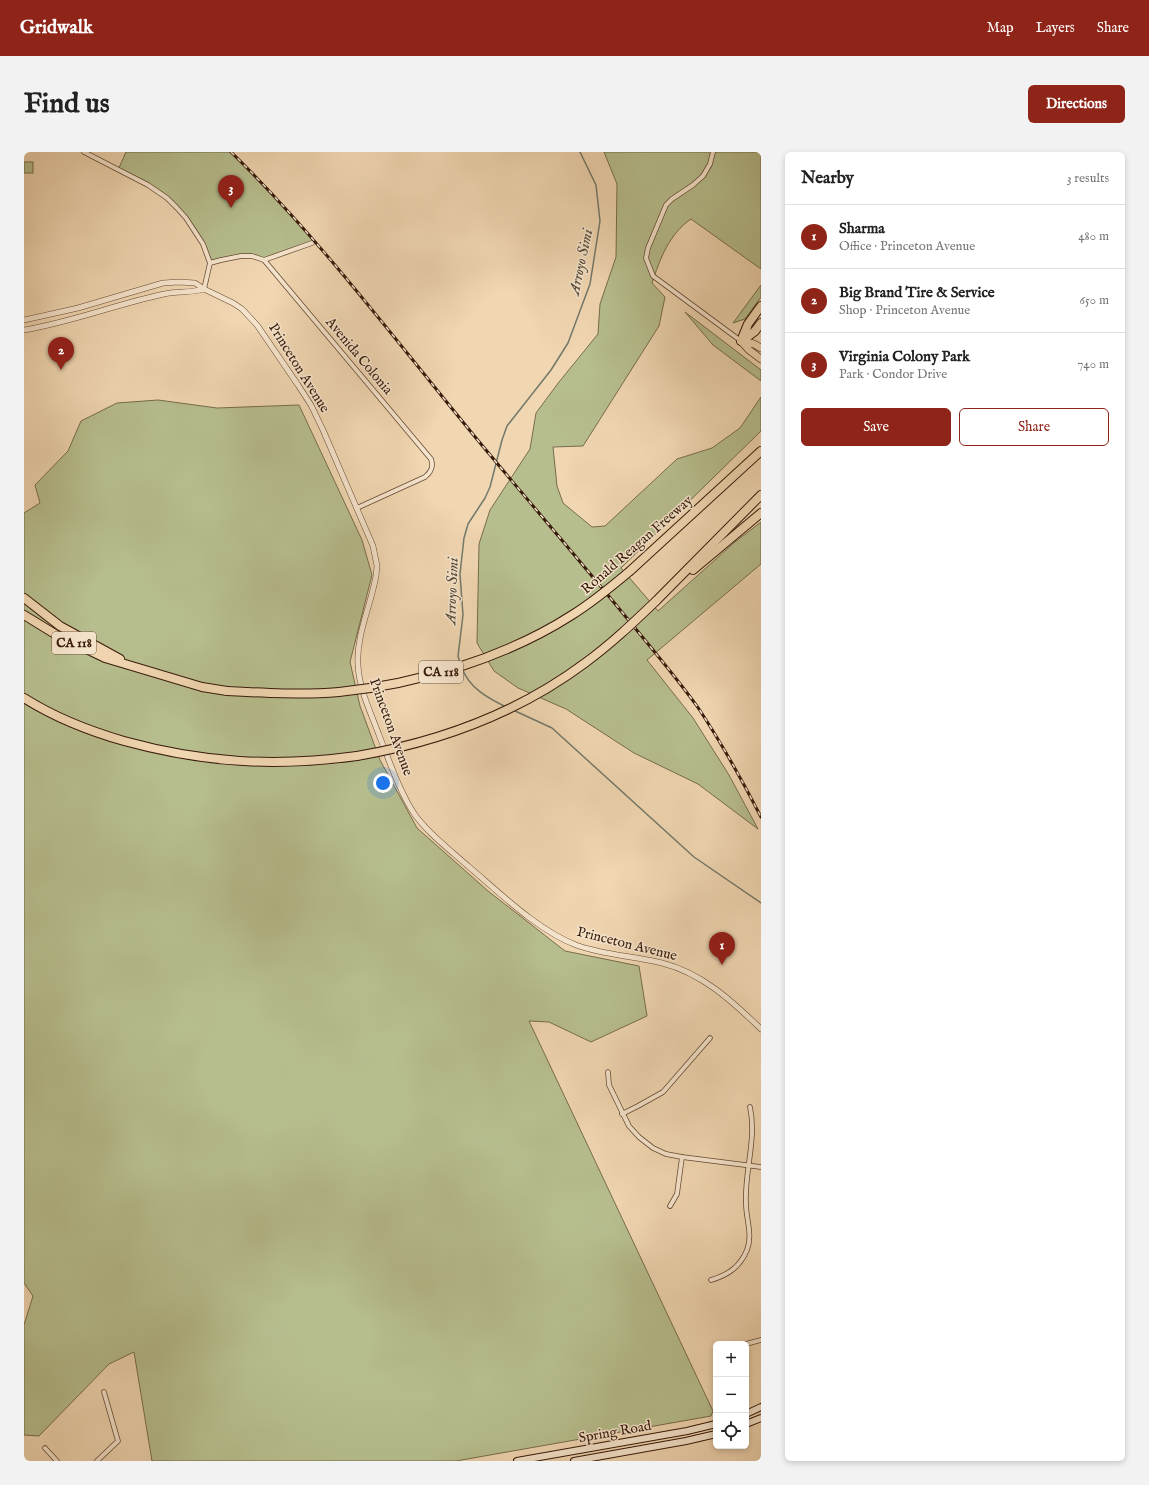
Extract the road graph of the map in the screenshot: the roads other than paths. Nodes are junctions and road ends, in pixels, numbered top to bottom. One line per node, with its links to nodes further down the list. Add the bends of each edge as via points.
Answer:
1 (84, 152): 5 (street, via 148,185 167,198 186,218 203,244)
2 (713, 152): 11 (street, via 704,176 666,205 646,258 653,276)
3 (312, 243): 4 (street)
4 (264, 260): 5 (street, via 241,256); 16 (street, Avenida Colonia, via 431,459 432,468 425,477)
5 (210, 263): 6 (street)
6 (204, 289): 8 (street, Princeton Avenue, via 196,283 163,283 78,308); 10 (street, via 165,294); 16 (street, Princeton Avenue, via 242,309 257,325 311,405)
7 (761, 306): 11 (highway, via 748,324)
8 (24, 320)
9 (761, 323): 11 (highway)
10 (24, 330)
11 (741, 341): 12 (main road); 13 (main road)
12 (761, 348)
13 (761, 360)
14 (761, 451): 21 (highway, Ronald Reagan Freeway / CA 118, bridge, via 609,589 577,612 497,653 433,674 372,688 284,694 202,687)
15 (761, 495): 19 (highway)
16 (357, 508): 23 (street, Princeton Avenue, via 373,546 377,566 375,585 359,642 360,679 389,760 415,815 450,850 513,905 553,933 577,945 661,963 685,971 717,990)
17 (761, 513): 19 (highway)
18 (24, 598): 21 (highway, via 60,626)
19 (656, 601): 22 (highway, bridge, via 619,637 586,663 516,706 483,721 431,739 358,756 291,763 173,754 77,725)
20 (24, 615): 21 (highway, Ronald Reagan Freeway / CA 118, via 55,634 105,658)
21 (127, 664)
22 (26, 700)
23 (761, 1030)
24 (710, 1038): 27 (street, via 663,1092)
25 (608, 1072): 27 (street, via 609,1085)
26 (750, 1107): 29 (street, via 753,1127)
27 (622, 1114): 28 (street, via 643,1141 666,1154)
28 (682, 1157): 29 (street); 31 (street, via 677,1194)
29 (749, 1165): 30 (street); 32 (street, via 746,1199 748,1246 734,1269)
30 (761, 1167)
31 (670, 1206)
32 (712, 1280)
33 (761, 1340): 34 (street)
34 (749, 1343)
35 (104, 1392): 44 (street, via 118,1441)
36 (761, 1408): 37 (main road)
37 (748, 1413)
38 (761, 1418): 39 (main road)
39 (749, 1423)
40 (713, 1425): 45 (main road, Spring Road)
41 (713, 1435): 46 (main road, Spring Road)
42 (45, 1448): 43 (street)
43 (57, 1461)
44 (97, 1461)
45 (517, 1461)
46 (574, 1461)

